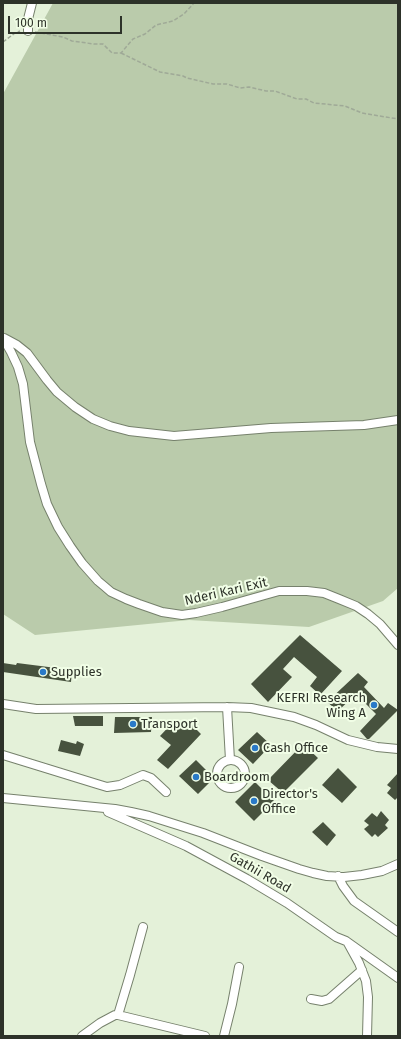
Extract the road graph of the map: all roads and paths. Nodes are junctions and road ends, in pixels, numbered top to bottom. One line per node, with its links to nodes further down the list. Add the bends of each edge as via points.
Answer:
1 (32, 3): 3 (street)
2 (194, 3): 5 (path, via 173,21 156,25 133,39)
3 (28, 30): 4 (path, via 15,33); 5 (path, via 72,41 103,44 112,53)
4 (3, 42)
5 (121, 53): 6 (path, via 160,72 213,84 275,91 314,103 345,106 362,113)
6 (398, 119)
7 (3, 338): 8 (street, via 27,353 57,392 75,407 93,419 129,431 174,436 271,428 364,425); 9 (street, Nderi Kari Exit, via 18,367 23,384 30,442 47,504 58,527 82,563 108,589 126,599 162,612 182,615 279,592 324,593 356,606 368,614)
8 (398, 420)
9 (398, 645)
10 (3, 704): 11 (street, via 36,709)
11 (228, 707): 12 (street, via 251,708 294,717 348,740 377,747); 14 (street)
12 (398, 748)
13 (3, 756): 15 (street, via 108,787 143,775 151,778)
14 (230, 760)
15 (166, 792)
16 (3, 798): 17 (street)
17 (99, 808): 19 (street, via 149,816 299,869 320,875); 22 (street, Gathii Road, via 186,846 218,863)
18 (398, 864): 19 (street, via 382,871 362,875)
19 (338, 876): 21 (street, via 354,900)
20 (143, 927): 27 (street)
21 (398, 932)
22 (346, 941): 24 (street); 25 (street, Gathii Road)
23 (239, 967): 30 (street)
24 (362, 970): 26 (street, via 329,1000); 31 (street, via 368,997)
25 (398, 978)
26 (311, 999)
27 (118, 1015): 28 (street, via 100,1023); 29 (street)
28 (82, 1036)
29 (205, 1036)
30 (224, 1036)
31 (367, 1036)

